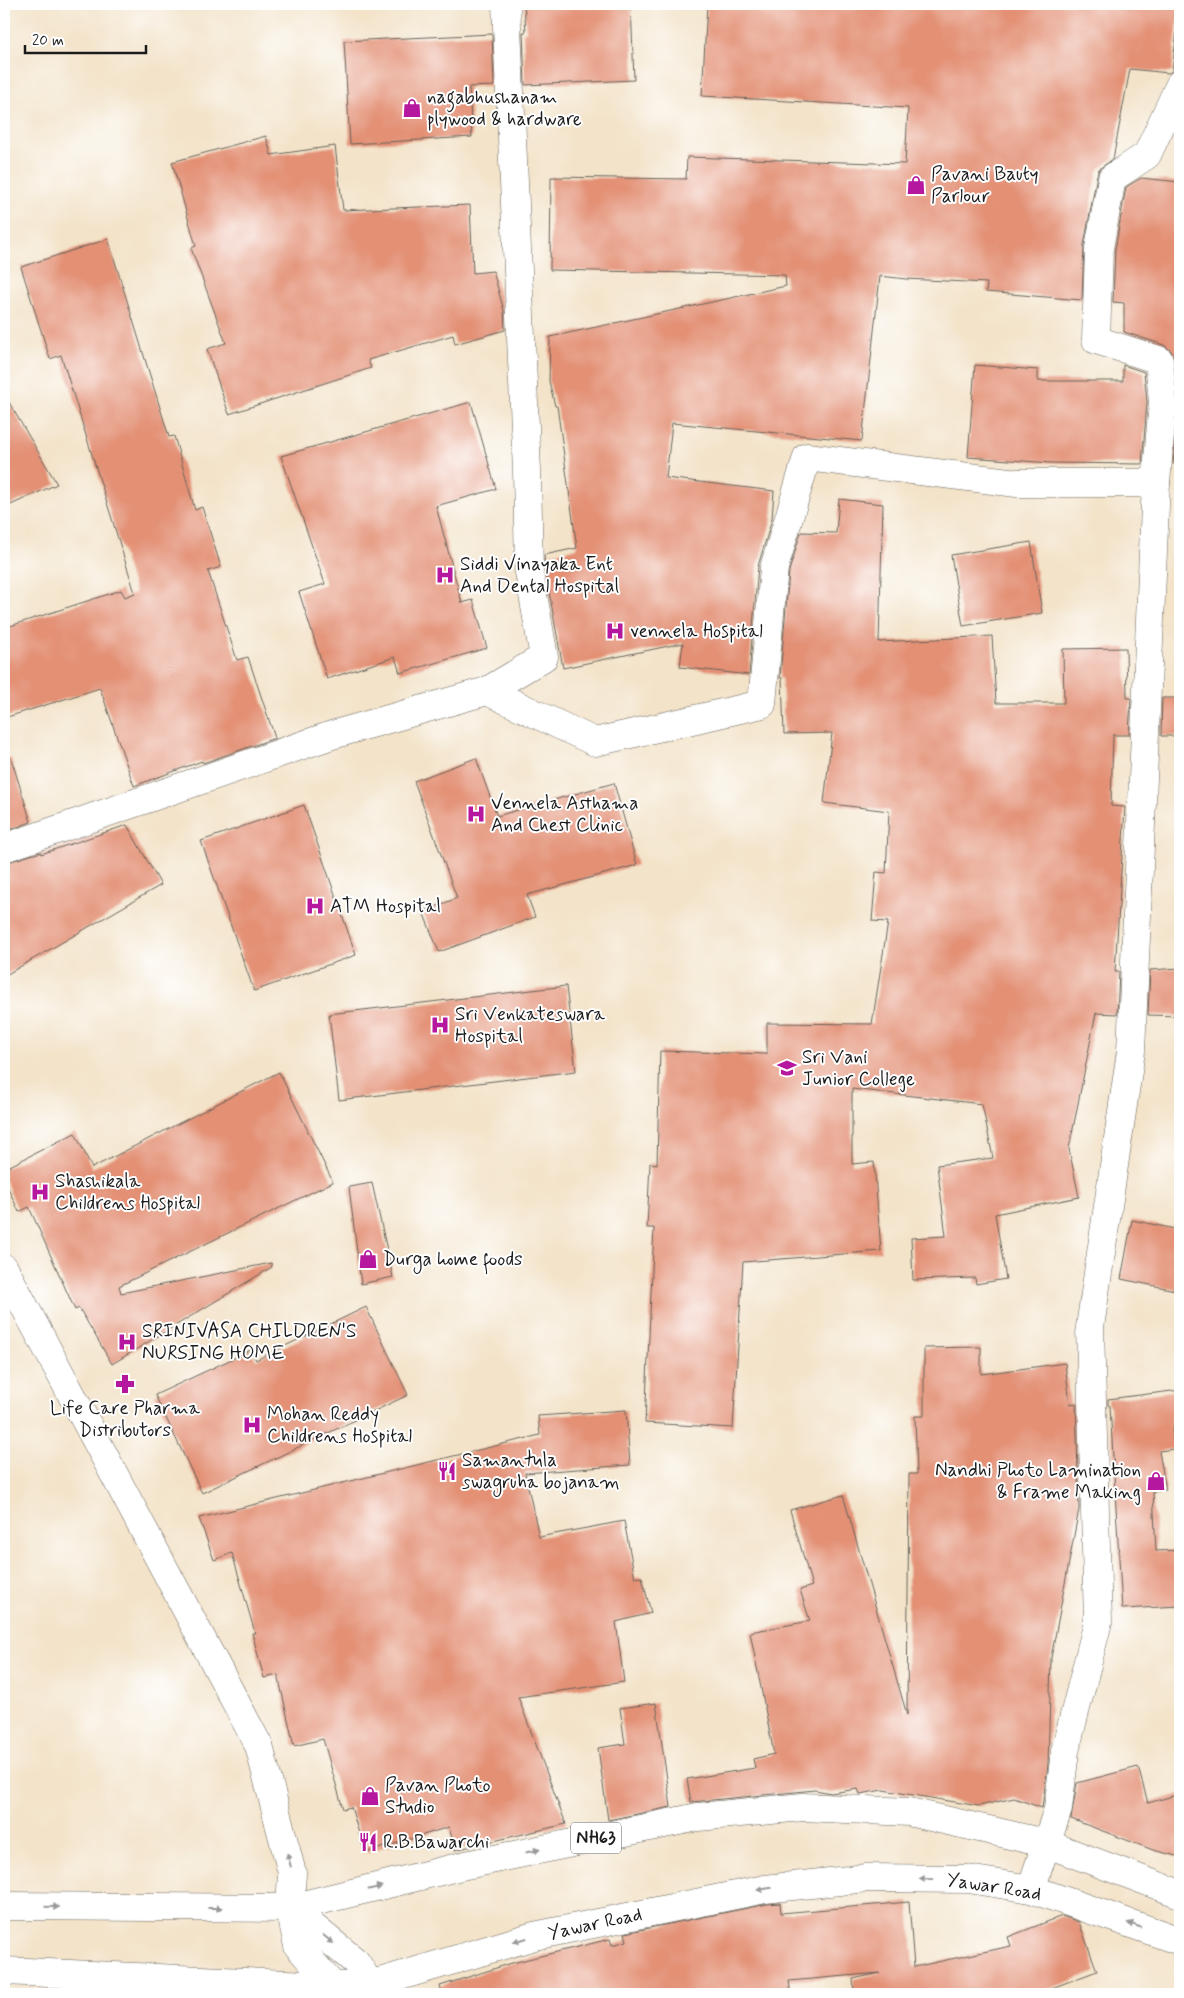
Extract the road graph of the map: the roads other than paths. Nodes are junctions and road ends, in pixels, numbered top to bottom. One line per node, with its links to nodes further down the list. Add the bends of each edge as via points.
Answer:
1 (506, 4): 4 (main road, via 529,572 544,657)
2 (1180, 84): 3 (main road, via 1146,155 1112,178 1099,248 1096,340 1160,360 1163,402)
3 (1156, 483): 4 (main road, via 1017,483 807,457 774,568 762,704 595,742); 7 (main road, via 1131,1051 1090,1327 1098,1622 1065,1751 1058,1809)
4 (487, 690): 5 (main road, via 332,735)
5 (4, 848)
6 (4, 1268): 11 (main road, one-way to 6, via 292,1873 258,1746)
7 (1045, 1843): 8 (main road); 9 (main road, NH63); 11 (main road, NH63, one-way to 7, via 466,1865 698,1817 804,1807 909,1812)
8 (1031, 1889): 12 (main road, Yawar Road, one-way to 8); 14 (main road, Yawar Road, one-way to 14, via 968,1879 867,1878 765,1888 534,1936)
9 (1180, 1894)
10 (4, 1906): 11 (main road, NH63, one-way to 11)
11 (290, 1908): 14 (main road, one-way to 14, via 356,1962); 15 (main road, via 298,1946)
12 (1180, 1942)
13 (4, 1971): 15 (main road, Yawar Road)
14 (373, 1989): 15 (main road, Yawar Road)
15 (336, 1990)

